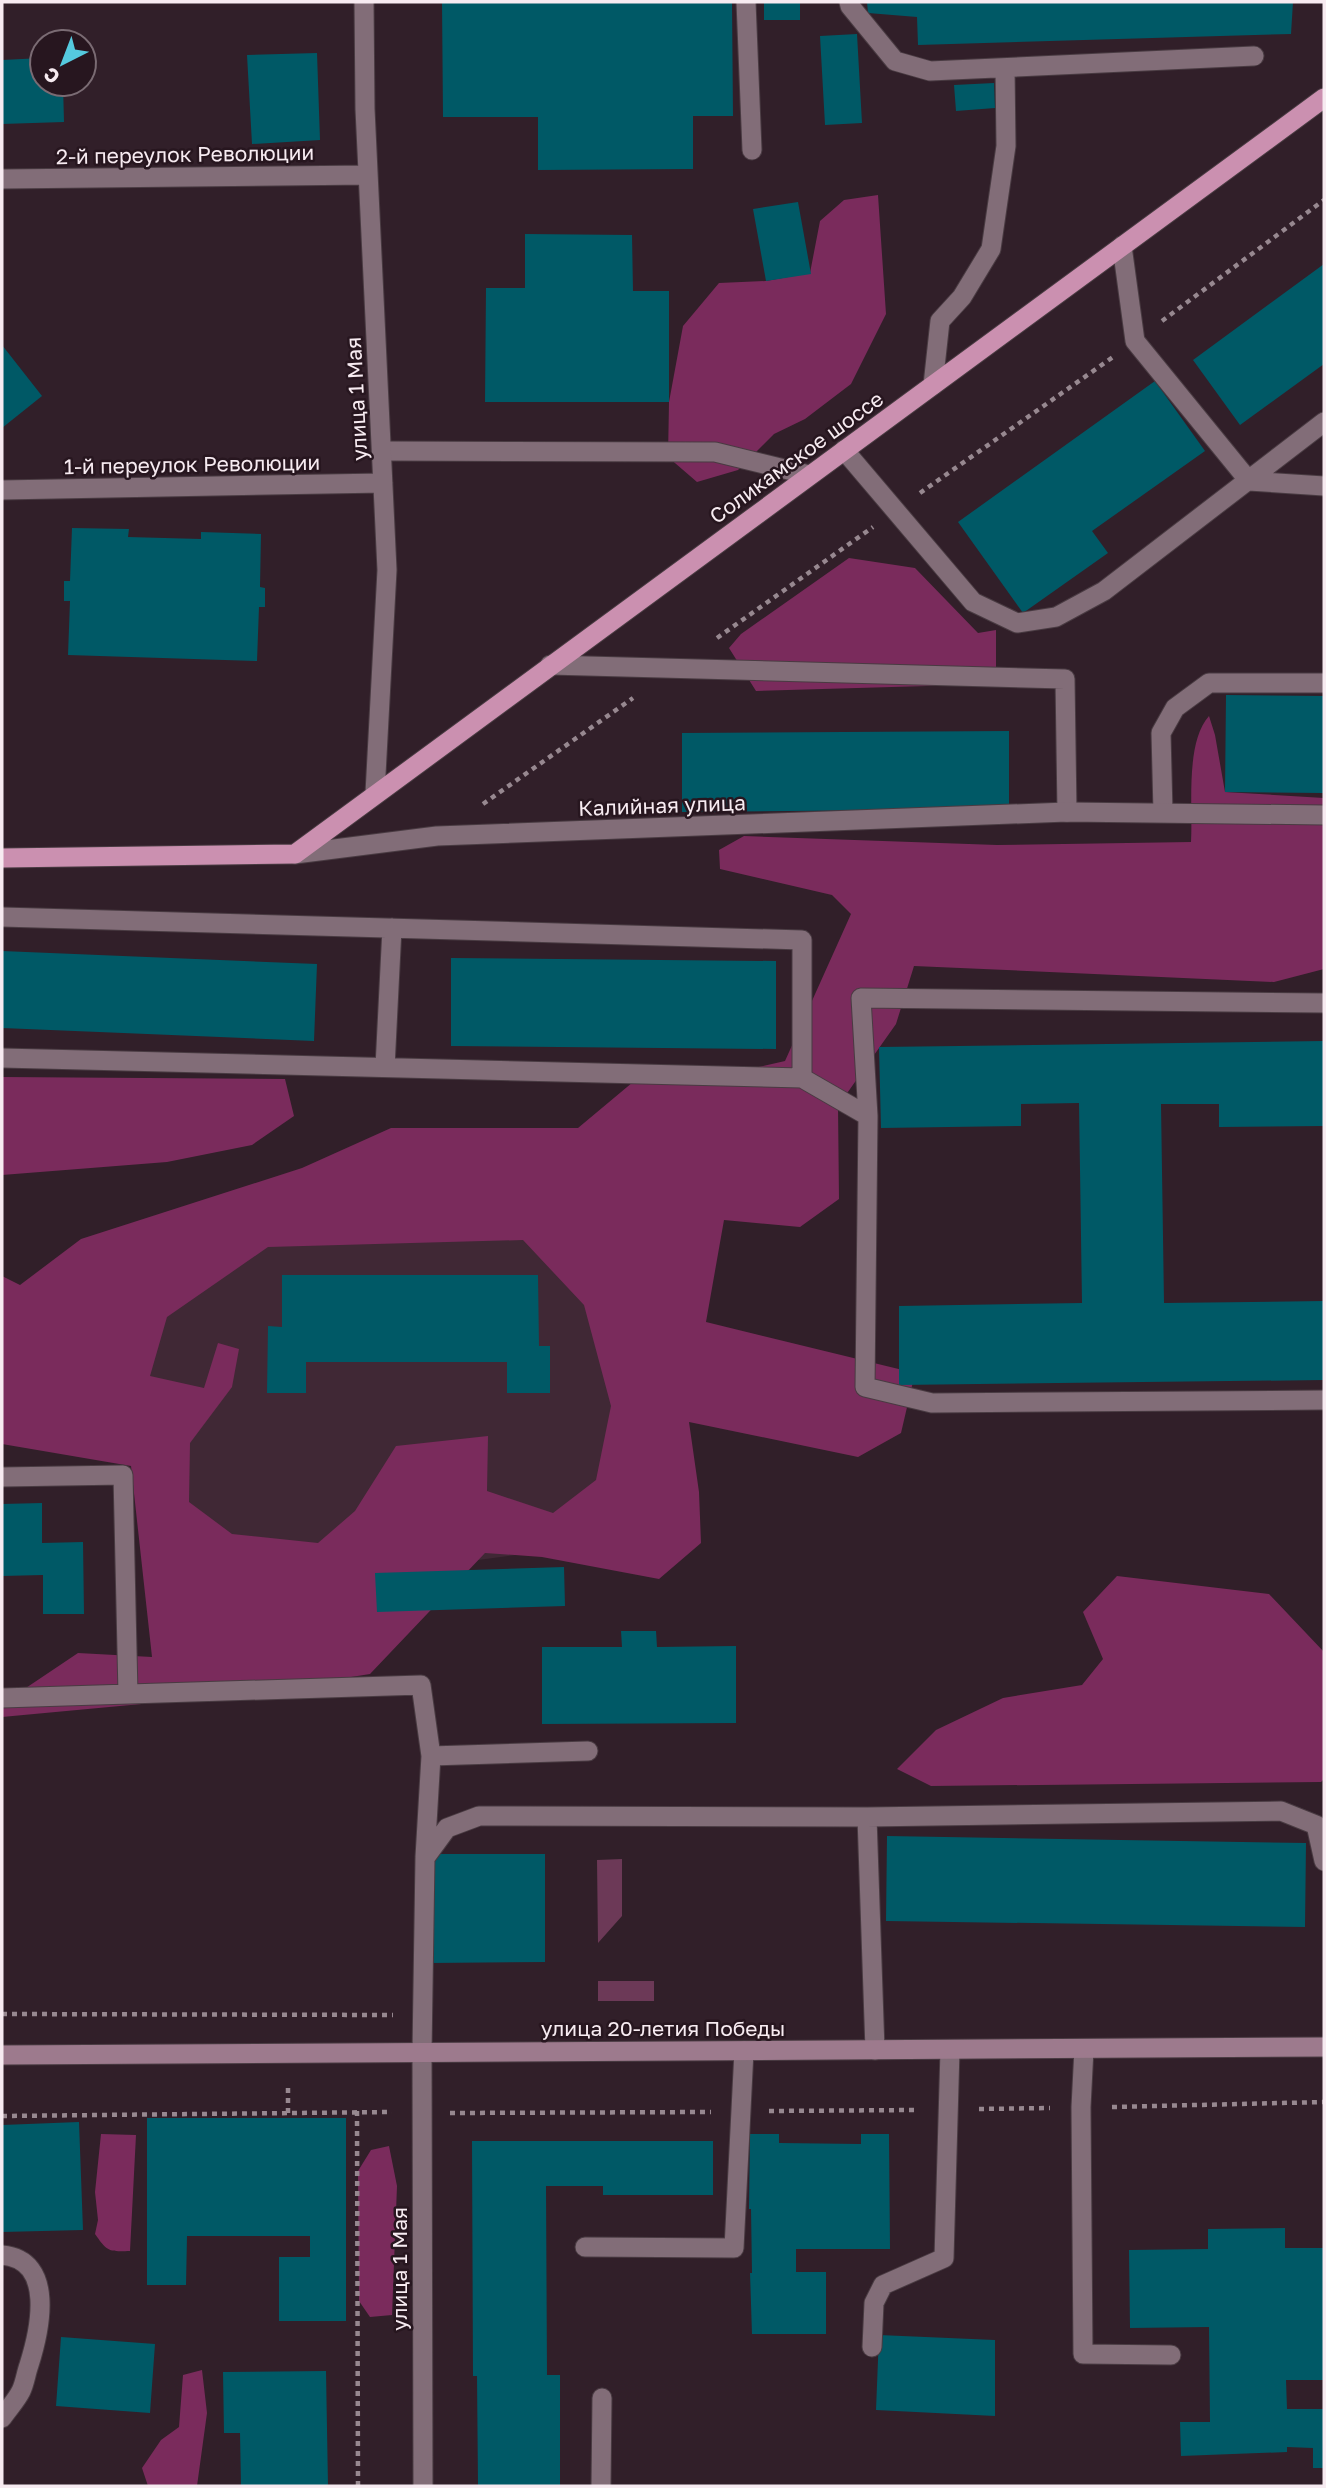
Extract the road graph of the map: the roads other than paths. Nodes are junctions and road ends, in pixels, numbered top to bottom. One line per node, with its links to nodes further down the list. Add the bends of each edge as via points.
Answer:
1 (364, 2): 8 (street, улица 1 Мая)
2 (747, 2): 7 (street)
3 (849, 2): 5 (street, via 895,61 930,71)
4 (1254, 56): 5 (street)
5 (1004, 68): 11 (street, via 1006,146 991,249 962,297 940,321)
6 (1324, 98): 10 (highway, Соликамское шоссе)
7 (752, 150)
8 (368, 175): 9 (street, 2-й переулок Революции); 14 (street, улица 1 Мая)
9 (2, 179)
10 (1122, 246): 11 (highway, Соликамское шоссе); 16 (street, via 1135,341)
11 (933, 385): 13 (highway, Соликамское шоссе)
12 (1324, 422): 16 (street)
13 (844, 450): 15 (highway, Соликамское шоссе); 16 (street, via 973,602 1017,623 1056,617 1104,591)
14 (382, 451): 15 (street, via 715,452); 17 (street, улица 1 Мая)
15 (809, 475): 20 (highway, Соликамское шоссе)
16 (1249, 481): 18 (street)
17 (383, 483): 19 (street, 1-й переулок Революции); 22 (street, улица 1 Мая, via 387,570)
18 (1324, 486)
19 (2, 490)
20 (550, 665): 22 (highway, Соликамское шоссе); 23 (street, via 1065,679)
21 (1324, 683): 24 (street, via 1209,683 1175,708 1161,733)
22 (375, 793): 26 (highway, Соликамское шоссе)
23 (1067, 811): 24 (street, Калийная улица); 26 (street, Калийная улица, via 437,836)
24 (1163, 812): 25 (street, Калийная улица)
25 (1324, 815)
26 (295, 854): 27 (highway, Калийная улица)
27 (2, 858)
28 (2, 917): 29 (street)
29 (392, 928): 32 (street); 33 (street, via 802,940)
30 (1324, 1003): 34 (street, via 861,998)
31 (2, 1058): 32 (street)
32 (385, 1067): 33 (street)
33 (802, 1078): 34 (street)
34 (868, 1116): 35 (street, via 865,1387 932,1403)
35 (1324, 1400)
36 (2, 1477): 37 (street, via 123,1475)
37 (128, 1694): 38 (street); 40 (street, улица 1 Мая, via 421,1685)
38 (2, 1698)
39 (588, 1751): 40 (street)
40 (431, 1756): 42 (street, улица 1 Мая)
41 (867, 1817): 42 (street, via 479,1816 447,1828); 43 (street, via 1281,1811 1316,1825); 46 (street)
42 (425, 1858): 49 (street, улица 1 Мая)
43 (1324, 1861)
44 (1324, 2047): 45 (main road, улица 20-летия Победы)
45 (1084, 2049): 47 (main road, улица 20-летия Победы); 54 (street, via 1083,2354)
46 (875, 2050): 47 (main road, улица 20-летия Победы); 48 (main road, улица 20-летия Победы)
47 (950, 2050): 53 (street, via 944,2258 883,2285 874,2303)
48 (744, 2051): 49 (main road, улица 20-летия Победы); 51 (street, via 734,2248)
49 (422, 2052): 50 (main road, улица 20-летия Победы); 57 (street, улица 1 Мая)
50 (2, 2055)
51 (585, 2247)
52 (2, 2255): 56 (street, via 26,2264 41,2297 37,2340 21,2390)
53 (872, 2347)
54 (1171, 2356)
55 (602, 2398): 58 (street)
56 (2, 2418)
57 (423, 2486)
58 (601, 2486)

